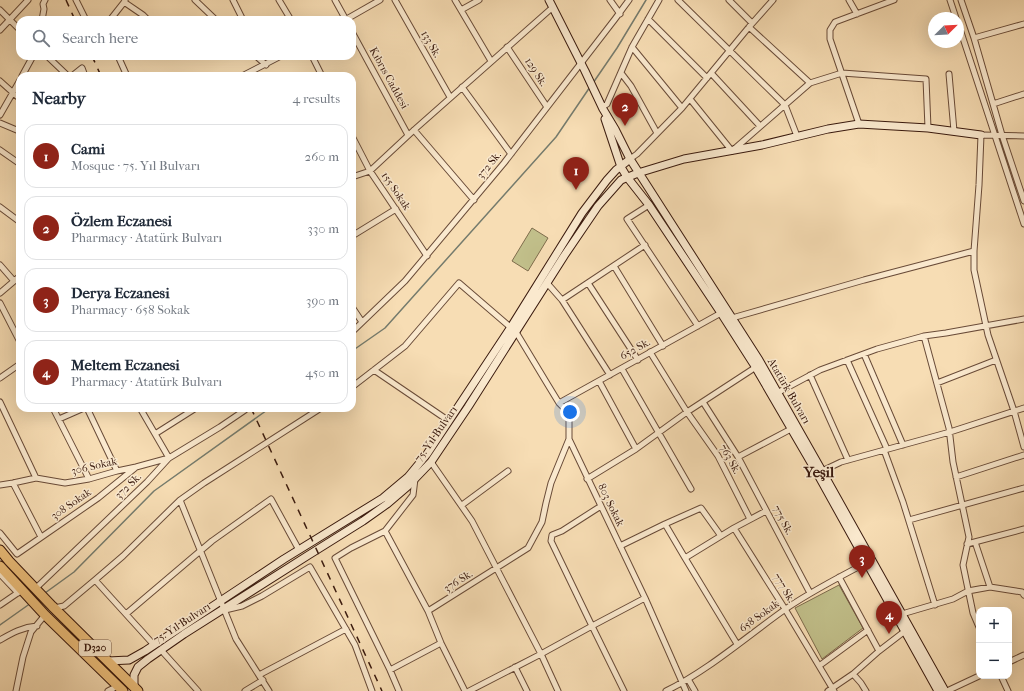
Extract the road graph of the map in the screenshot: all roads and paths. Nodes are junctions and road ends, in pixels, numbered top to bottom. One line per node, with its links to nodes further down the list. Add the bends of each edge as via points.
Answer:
1 (28, 0): 38 (street)
2 (76, 0): 30 (street)
3 (195, 0): 33 (street)
4 (233, 0): 34 (street)
5 (279, 0): 35 (street)
6 (336, 0): 36 (street)
7 (380, 0): 37 (street)
8 (395, 0): 79 (street, 133 Sk.)
9 (455, 0): 25 (street)
10 (479, 0): 25 (street)
11 (610, 0): 27 (street)
12 (629, 0): 27 (street, 372 Sk.)
13 (659, 0): 39 (street)
14 (678, 0): 49 (street)
15 (729, 0): 41 (street)
16 (772, 0): 41 (street)
17 (849, 0): 28 (street)
18 (894, 0): 28 (street)
19 (950, 0): 26 (street)
20 (961, 0): 44 (street)
21 (42, 1): 29 (street)
22 (125, 1): 31 (street); 32 (street)
23 (551, 3): 47 (street); 58 (main road)
24 (0, 10): 38 (street)
25 (461, 10): 57 (street)
26 (954, 12)
27 (620, 14): 58 (street, 372 Sk.)
28 (857, 14): 69 (street, via 835,22 830,30 830,39)
29 (43, 16)
30 (84, 16)
31 (113, 16)
32 (144, 16)
33 (212, 16)
34 (241, 16)
35 (289, 16)
36 (344, 16)
37 (353, 16)
38 (10, 19): 42 (street); 43 (street)
39 (648, 19): 48 (street); 71 (street)
40 (1024, 24): 44 (street)
41 (750, 25): 49 (street); 73 (street)
42 (16, 26)
43 (0, 30)
44 (974, 38): 81 (street)
45 (356, 39): 95 (street, Kıbrıs Caddesi)
46 (964, 41): 97 (street)
47 (507, 47): 57 (street); 83 (street, 129 Sk.)
48 (632, 47): 67 (street); 85 (street)
49 (730, 51): 68 (street); 82 (street)
50 (31, 60): 60 (street)
51 (51, 60): 61 (street)
52 (120, 60): 64 (street)
53 (260, 60): 59 (street)
54 (264, 60): 59 (street)
55 (274, 60): 59 (street)
56 (314, 60): 66 (street)
57 (491, 61): 75 (street)
58 (581, 64): 83 (street, 372 Sk.); 84 (main road)
59 (266, 65): 65 (street)
60 (24, 72)
61 (64, 72)
62 (77, 72): 63 (street, via 82,68)
63 (84, 72)
64 (125, 72)
65 (256, 72)
66 (320, 72)
67 (621, 73): 84 (street, via 607,104); 94 (street)
68 (712, 73): 71 (street); 89 (street)
69 (842, 73): 73 (street); 88 (street); 90 (street, via 926,79)
70 (949, 74): 93 (street)
71 (707, 78): 80 (street)
72 (0, 81): 76 (street)
73 (810, 83): 82 (street)
74 (16, 87): 76 (street)
75 (462, 87): 79 (street); 104 (street)
76 (13, 93): 78 (street); 86 (street)
77 (1024, 94): 81 (street)
78 (16, 96)
79 (450, 97): 92 (street)
80 (690, 99): 85 (street); 103 (street)
81 (993, 104): 98 (street)
82 (784, 105): 89 (street); 99 (street)
83 (548, 107): 104 (street, 372 Sk.)
84 (602, 107): 105 (main road, Atatürk Bulvarı); 107 (main road, Atatürk Bulvarı)
85 (682, 108): 94 (street)
86 (0, 115)
87 (0, 123): 91 (street)
88 (859, 124): 90 (main road, 75. Yıl Bulvarı); 99 (main road, 75. Yıl Bulvarı)
89 (760, 126): 103 (street)
90 (928, 128): 93 (main road, 75. Yıl Bulvarı)
91 (16, 130)
92 (414, 130): 95 (street); 112 (street)
93 (954, 131): 96 (main road, 75. Yıl Bulvarı)
94 (657, 133): 105 (street)
95 (408, 135): 108 (street)
96 (981, 135): 97 (street); 121 (street)
97 (995, 135): 98 (street); 118 (street)
98 (1002, 135): 100 (street); 113 (street)
99 (797, 136): 103 (main road, 75. Yıl Bulvarı)
100 (1024, 136)
101 (356, 144): 108 (street, 155 Sokak)
102 (0, 150): 106 (street)
103 (732, 150): 109 (main road, 75. Yıl Bulvarı, via 684,159)
104 (511, 154): 112 (street, 372 Sk.)
105 (630, 159): 107 (main road, 75. Yıl Bulvarı); 109 (main road, Atatürk Bulvarı)
106 (16, 161)
107 (620, 167): 111 (main road, Atatürk Bulvarı); 139 (main road, 75. Yıl Bulvarı, via 582,212)
108 (370, 171): 110 (street); 116 (street, 155 Sokak)
109 (638, 173): 111 (main road, 75. Yıl Bulvarı); 133 (main road, Atatürk Bulvarı)
110 (356, 176)
111 (627, 177): 114 (main road, Atatürk Bulvarı); 126 (main road, 75. Yıl Bulvarı, via 618,182 598,206)
112 (474, 200): 122 (street, 372 Sk.)
113 (1024, 201)
114 (649, 205): 120 (street, via 627,219); 132 (main road, Atatürk Bulvarı)
115 (0, 207): 117 (street)
116 (396, 209): 119 (street); 122 (street, 155 Sokak)
117 (16, 219)
118 (1024, 224)
119 (356, 234)
120 (645, 245): 124 (street); 136 (street)
121 (974, 251): 133 (street); 137 (street, via 974,270)
122 (427, 256): 135 (street, 372 Sk., via 406,281)
123 (0, 265): 125 (street)
124 (614, 266): 127 (street); 142 (street)
125 (14, 281): 128 (street)
126 (548, 283): 129 (street); 139 (main road, 75. Yıl Bulvarı)
127 (588, 283): 129 (street); 145 (street)
128 (0, 293)
129 (562, 300): 152 (street)
130 (0, 303): 140 (street)
131 (356, 313): 135 (street)
132 (721, 313): 136 (street, 652 Sk.); 149 (main road, Atatürk Bulvarı)
133 (732, 318): 158 (main road, Atatürk Bulvarı)
134 (1024, 318): 137 (street)
135 (362, 322): 138 (street, 372 Sk.)
136 (698, 326): 142 (street, 652 Sk.)
137 (985, 326): 141 (street); 147 (street)
138 (356, 328)
139 (513, 329): 151 (street, 803 Sokak, via 459,283 405,346); 161 (street, 803 Sokak); 173 (main road, 75. Yıl Bulvarı); 187 (main road, 75. Yıl Bulvarı)
140 (16, 334)
141 (924, 336): 144 (street); 156 (street)
142 (663, 346): 143 (street, 652 Sk.)
143 (650, 352): 145 (street, 652 Sk.); 171 (street, 763 Sk.)
144 (864, 354): 146 (street); 179 (street)
145 (638, 360): 150 (street, 652 Sk.)
146 (847, 360): 153 (street); 182 (street)
147 (996, 360): 156 (street); 163 (street)
148 (16, 367): 154 (street)
149 (756, 367): 160 (street); 174 (main road, Atatürk Bulvarı)
150 (622, 368): 152 (street, 652 Sk.); 175 (street)
151 (374, 370): 157 (street); 173 (street)
152 (610, 375): 155 (street, 652 Sk.)
153 (810, 375): 158 (street); 186 (street)
154 (0, 378)
155 (599, 381): 161 (street, 652 Sk.); 181 (street)
156 (937, 383): 176 (street)
157 (356, 384)
158 (778, 393): 189 (main road, Atatürk Bulvarı)
159 (0, 402): 193 (street)
160 (703, 402): 171 (street); 185 (street, 775 Sk.)
161 (559, 403): 178 (street, 803 Sokak, via 569,418)
162 (1024, 408): 163 (street)
163 (1014, 411): 176 (street); 180 (street)
164 (55, 412): 172 (street)
165 (75, 412): 172 (street)
166 (89, 412): 190 (street)
167 (142, 412): 177 (street)
168 (190, 412): 177 (street)
169 (240, 412): 184 (street, 372 Sk.)
170 (315, 412): 201 (street)
171 (687, 412): 175 (street); 206 (street, 763 Sk., via 718,456)
172 (59, 419): 196 (street)
173 (449, 421): 219 (main road, 75. Yıl Bulvarı, via 408,477 383,498)
174 (791, 428): 185 (street); 222 (main road, Atatürk Bulvarı)
175 (658, 432): 181 (street); 200 (street)
176 (950, 432): 179 (street); 192 (street)
177 (155, 434): 184 (street)
178 (569, 439): 195 (street, 803 Sokak); 224 (street, 376 Sk., via 552,483 542,522 528,548)
179 (903, 445): 182 (street)
180 (1024, 447)
181 (636, 449): 195 (street)
182 (886, 450): 186 (street); 207 (street)
183 (1024, 455): 192 (street)
184 (170, 458): 188 (street, 306 Sokak); 229 (street, 372 Sk.)
185 (738, 458): 205 (street, 775 Sk.)
186 (848, 460): 189 (street)
187 (431, 462): 194 (main road, 75. Yıl Bulvarı); 203 (street)
188 (136, 467): 190 (street, 306 Sokak); 214 (street, 308 Sokak, via 98,498)
189 (822, 470): 243 (main road, Atatürk Bulvarı)
190 (117, 471): 196 (street, 306 Sokak)
191 (508, 472): 203 (street)
192 (956, 477): 202 (street)
193 (36, 478): 196 (street, 306 Sokak, via 66,483); 197 (street, 306 Sokak)
194 (415, 479): 211 (street, via 413,496); 239 (main road, 75. Yıl Bulvarı, via 388,504 364,521)
195 (588, 479): 204 (street, 803 Sokak)
196 (89, 480)
197 (13, 484): 198 (street, 306 Sokak); 214 (street)
198 (0, 485)
199 (1024, 488): 202 (street)
200 (691, 489)
201 (180, 500): 220 (street); 227 (street, via 123,556)
202 (962, 504): 207 (street); 216 (street, via 969,537)
203 (462, 505): 224 (street)
204 (601, 506): 217 (street, 803 Sokak); 247 (street, via 552,535 551,541)
205 (766, 511): 206 (street); 232 (street, 775 Sk.)
206 (750, 519): 209 (street)
207 (909, 520): 237 (street)
208 (665, 524): 213 (street, via 701,508); 217 (street); 221 (street)
209 (734, 528): 213 (street); 240 (street, 777 Sk.)
210 (1024, 529): 215 (street)
211 (385, 531): 241 (street); 263 (street, via 335,558)
212 (0, 533): 214 (street, 308 Sokak, via 17,554)
213 (721, 536): 221 (street)
214 (41, 537)
215 (975, 542): 216 (street); 228 (street)
216 (967, 544): 230 (street, via 963,565)
217 (620, 546): 234 (street, 803 Sokak)
218 (0, 550): 229 (highway, D320)
219 (299, 550): 220 (street, via 271,499); 235 (main road, 75. Yıl Bulvarı)
220 (201, 551): 235 (street); 242 (street)
221 (685, 558): 253 (street)
222 (866, 563): 226 (street, 658 Sokak); 250 (main road, Atatürk Bulvarı)
223 (0, 566): 231 (highway, D320)
224 (497, 568): 241 (street, 376 Sk.); 257 (street)
225 (0, 574): 231 (street)
226 (839, 577): 232 (street, 658 Sokak); 249 (street)
227 (94, 580): 238 (street, via 64,606); 242 (street)
228 (990, 587): 230 (street); 233 (street)
229 (35, 588): 238 (highway, D320)
230 (968, 592): 237 (street); 245 (street)
231 (23, 593): 236 (street); 244 (highway, D320)
232 (810, 593): 240 (street, 658 Sokak)
233 (1023, 593)
234 (645, 598): 247 (street); 271 (street, 803 Sokak)
235 (221, 601): 239 (street); 254 (main road, 75. Yıl Bulvarı)
236 (0, 605)
237 (935, 605): 243 (street)
238 (53, 607): 259 (highway, D320)
239 (223, 609): 248 (street, via 242,606 310,568); 255 (main road, 75. Yıl Bulvarı); 266 (street, via 236,639)
240 (785, 609): 253 (street, 658 Sokak); 261 (street, 777 Sk.)
241 (428, 611): 252 (street)
242 (126, 614): 254 (street)
243 (902, 614): 265 (main road, Atatürk Bulvarı)
244 (45, 615): 246 (street); 272 (highway, D320)
245 (976, 620)
246 (36, 626): 251 (street, via 27,627); 275 (street, via 31,632 23,657)
247 (592, 626): 257 (street); 286 (street)
248 (346, 630): 266 (street); 280 (street, via 355,645)
249 (868, 630): 256 (street); 261 (street)
250 (905, 631): 256 (street); 265 (main road, Atatürk Bulvarı)
251 (0, 640)
252 (441, 643): 263 (street); 282 (street)
253 (737, 644): 268 (street, 658 Sokak)
254 (154, 645): 259 (main road, 75. Yıl Bulvarı, via 129,660)
255 (161, 650): 273 (main road, 75. Yıl Bulvarı, via 138,667 134,675); 277 (street)
256 (879, 651): 264 (street)
257 (541, 654): 262 (street); 285 (street)
258 (1024, 655): 260 (street)
259 (108, 661): 273 (highway, D320)
260 (1012, 661)
261 (819, 666): 274 (street, 777 Sk.)
262 (515, 667): 283 (street); 284 (street)
263 (390, 670): 281 (street)
264 (853, 674): 274 (street); 290 (street)
265 (932, 674): 291 (main road, Atatürk Bulvarı); 292 (main road, Atatürk Bulvarı)
266 (259, 675): 270 (street)
267 (976, 677): 292 (street)
268 (688, 679): 271 (street, 658 Sokak); 289 (street)
269 (1002, 679): 293 (street)
270 (262, 680): 278 (street); 279 (street)
271 (682, 683): 287 (street, 658 Sokak); 288 (street, 803 Sokak)
272 (120, 688): 276 (street)
273 (136, 689)
274 (831, 690)
275 (16, 691)
276 (108, 691)
277 (198, 691)
278 (245, 691)
279 (270, 691)
280 (372, 691)
281 (399, 691)
282 (465, 691)
283 (469, 691)
284 (527, 691)
285 (558, 691)
286 (624, 691)
287 (666, 691)
288 (686, 691)
289 (694, 691)
290 (866, 691)
291 (938, 691)
292 (946, 691)
293 (1008, 691)

